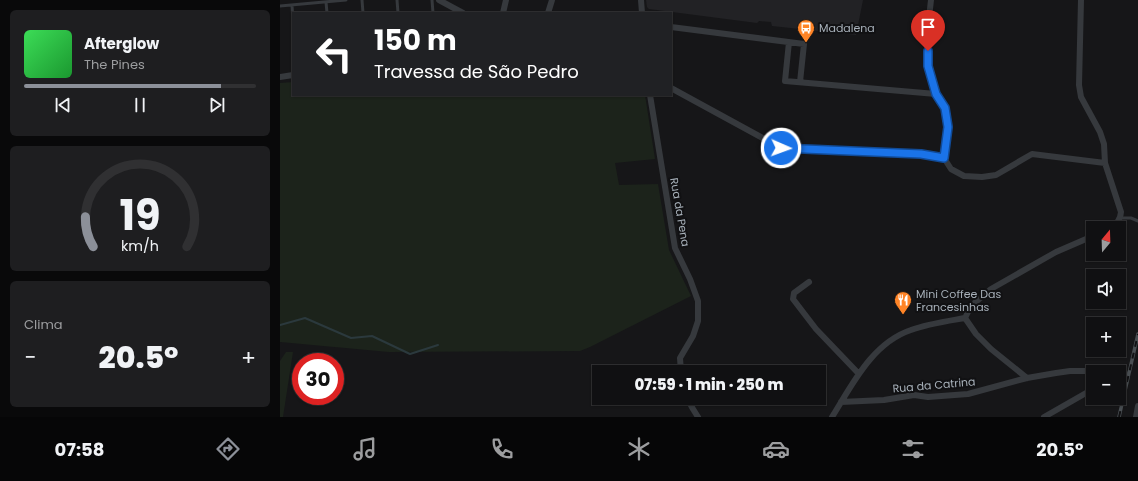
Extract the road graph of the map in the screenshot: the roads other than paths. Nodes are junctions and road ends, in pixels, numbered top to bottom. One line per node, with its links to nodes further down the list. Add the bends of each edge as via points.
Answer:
1 (346, 0): 11 (lane)
2 (362, 0): 16 (lane)
3 (397, 0): 17 (lane)
4 (432, 0): 18 (lane)
5 (439, 0): 19 (street)
6 (506, 0): 20 (street)
7 (552, 0): 21 (street)
8 (641, 0): 22 (street)
9 (931, 0): 29 (street, via 927,36 928,66)
10 (1081, 0): 32 (street, via 1079,85 1081,97 1104,144)
11 (326, 2): 12 (lane); 15 (lane)
12 (292, 5): 13 (lane); 14 (lane)
13 (280, 6)
14 (292, 12)
15 (327, 12)
16 (363, 12)
17 (398, 12)
18 (433, 12)
19 (461, 12)
20 (503, 12)
21 (548, 12)
22 (642, 12)
23 (672, 27): 24 (street)
24 (789, 42): 27 (street, via 804,44); 27 (street, via 785,81)
25 (292, 75): 26 (street)
26 (280, 77)
27 (800, 82): 29 (street)
28 (672, 89): 31 (street, via 781,148 921,154)
29 (936, 94): 31 (street, via 945,108 948,127)
30 (650, 96): 39 (street, Rua da Pena, via 675,248 698,301 698,322 680,358)
31 (944, 158): 32 (street, via 951,169 964,176 982,177 996,175 1032,154)
32 (1105, 163): 33 (street, via 1121,212)
33 (1120, 218): 34 (street); 35 (lane)
34 (1118, 221)
35 (1138, 221)
36 (1086, 239): 38 (street, via 1056,252 991,289 971,306)
37 (809, 282): 41 (street, via 794,293 793,299 816,329)
38 (965, 318): 41 (street, via 911,330 894,338 875,354); 42 (street, via 991,349)
39 (680, 365)
40 (1086, 370): 42 (street, Rua da Catrina)
41 (859, 374): 44 (street)
42 (1027, 378): 44 (street, Rua da Catrina, via 968,394 928,397 914,395 884,400)
43 (1086, 393): 49 (street)
44 (841, 402): 48 (street)
45 (691, 405): 47 (street)
46 (1138, 406): 50 (street)
47 (698, 417)
48 (832, 417)
49 (1044, 417)
50 (1136, 417)

